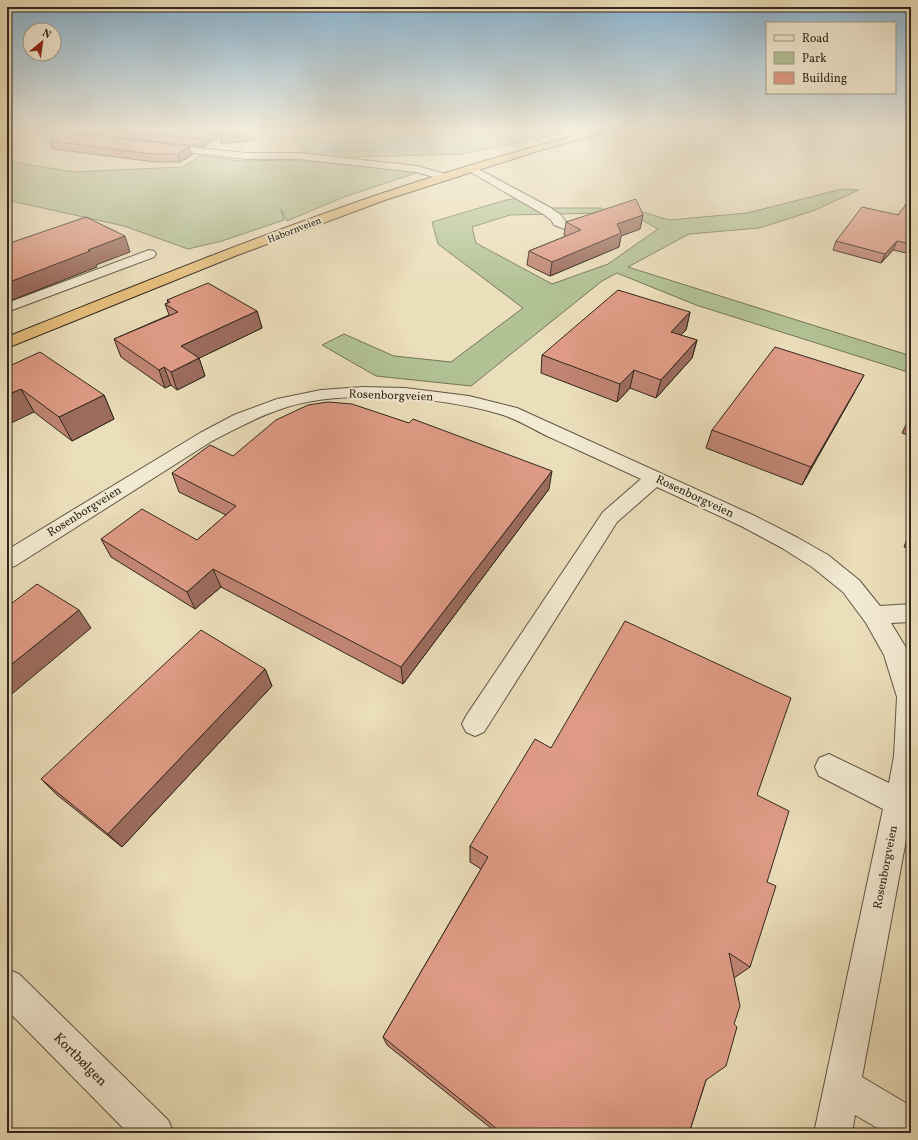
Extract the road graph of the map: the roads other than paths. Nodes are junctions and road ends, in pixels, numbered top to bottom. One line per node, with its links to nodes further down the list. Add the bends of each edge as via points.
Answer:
1 (432, 181): 6 (highway, Habornveien, via 235,251)
2 (494, 181): 3 (street, via 547,211 564,226 572,227)
3 (588, 222)
4 (149, 254): 5 (street)
5 (7, 308)
6 (7, 343)
7 (655, 478): 8 (street, Rosenborgveien, via 511,412 469,401 405,393 321,394 277,404 240,418 147,472); 10 (street, Rosenborgveien, via 748,521 808,554 851,586); 11 (street, via 610,517)
8 (7, 560)
9 (911, 613): 10 (street)
10 (874, 616): 13 (street, Rosenborgveien, via 896,653 910,697 908,756)
11 (475, 724)
12 (829, 767): 13 (street)
13 (898, 802): 15 (street, Rosenborgveien)
14 (7, 986): 17 (street, Kortbølgen)
15 (842, 1086): 16 (street); 18 (street, Rosenborgveien)
16 (911, 1127)
17 (155, 1133)
18 (833, 1133)

